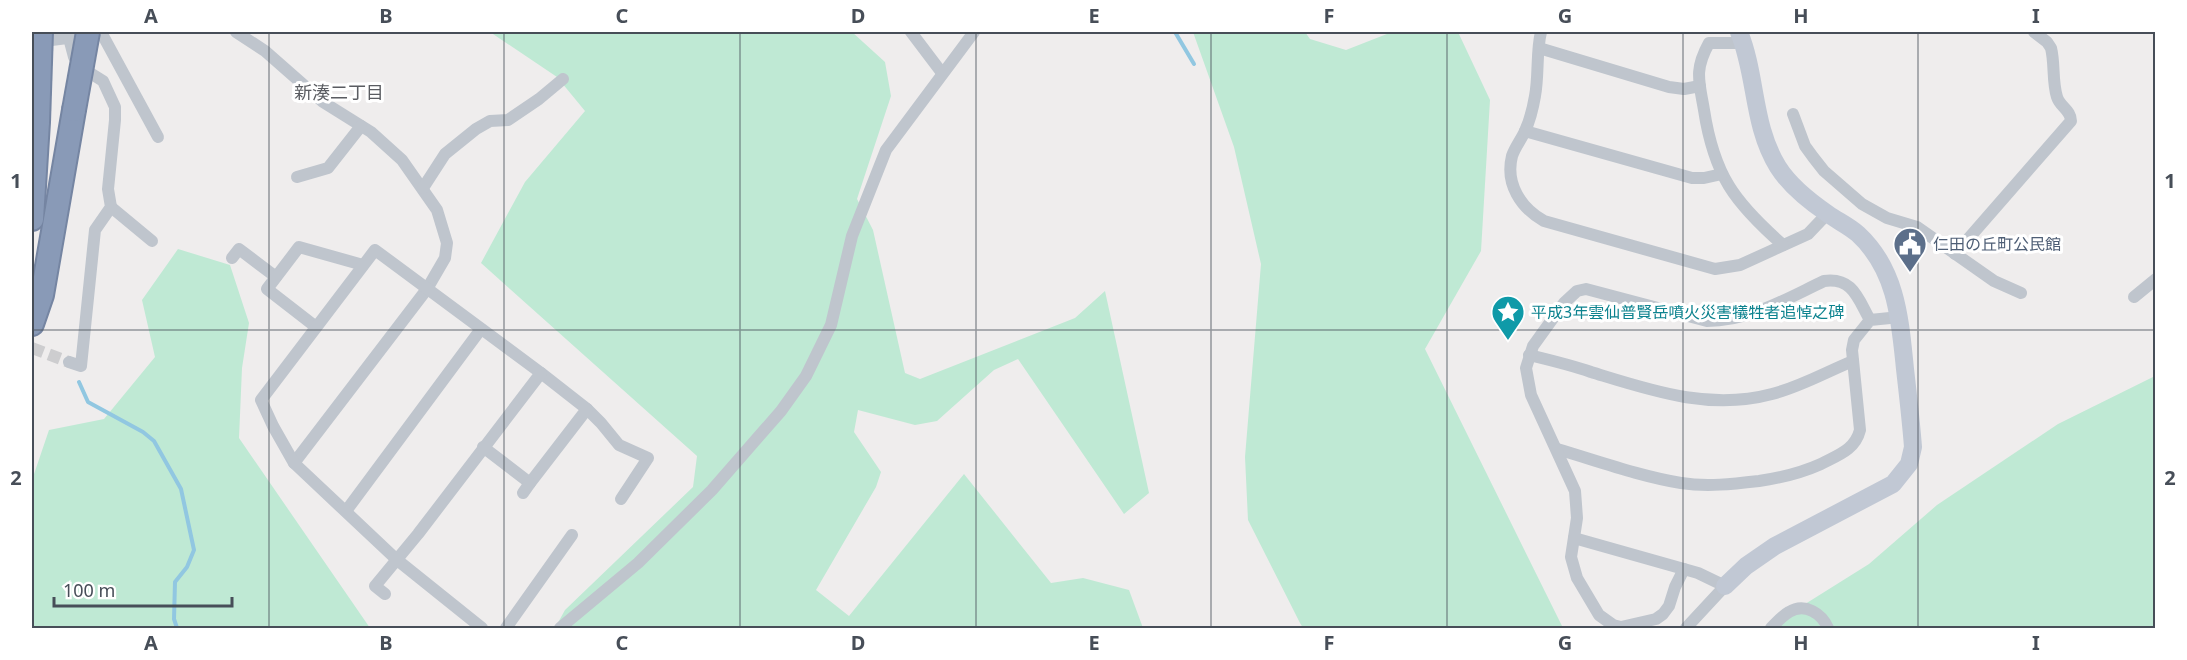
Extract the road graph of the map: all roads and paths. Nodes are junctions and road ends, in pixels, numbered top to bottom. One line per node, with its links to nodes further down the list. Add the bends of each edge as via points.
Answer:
1 (40, 32): 23 (highway, bridge)
2 (101, 32): 8 (street); 19 (street)
3 (237, 32): 17 (street, via 323,102)
4 (910, 32): 13 (street)
5 (974, 32): 13 (street)
6 (1541, 32): 12 (street)
7 (2034, 32): 28 (street, via 2052,48 2056,94 2071,120)
8 (78, 35): 11 (street); 24 (street, via 74,57 103,81 115,107 108,189); 38 (highway, bridge, via 74,110 42,295)
9 (1707, 37): 10 (street); 15 (street)
10 (1742, 37): 25 (street, via 1757,113 1771,154 1790,182)
11 (32, 43)
12 (1539, 48): 15 (street, via 1669,87); 18 (street, via 1535,95)
13 (942, 73): 59 (street, via 886,150 852,236 831,325 794,394 712,490 638,563)
14 (563, 79): 22 (street, via 508,120 490,121 476,129 445,154)
15 (1700, 86): 20 (street, via 1713,154)
16 (1793, 114): 28 (street, via 1813,157 1862,204 1887,218 1917,227)
17 (361, 126): 21 (street, via 328,168); 22 (street, via 395,152)
18 (1525, 131): 20 (street, via 1692,178); 27 (street, via 1512,156 1512,180 1522,204 1544,221 1707,268 1740,265)
19 (158, 136)
20 (1722, 174): 27 (street, via 1746,212)
21 (297, 177)
22 (423, 188): 33 (street, via 437,210 447,243 446,258)
23 (32, 199)
24 (111, 207): 26 (street); 43 (street, via 95,230 81,366)
25 (1827, 214): 27 (street, via 1814,230); 36 (street, via 1854,231 1878,257 1893,289)
26 (152, 241)
27 (1783, 245)
28 (1955, 254): 34 (street, via 1994,281)
29 (232, 258): 31 (street, via 239,249)
30 (363, 265): 31 (street, via 299,247); 33 (street, via 375,250); 39 (street)
31 (276, 277): 39 (street, via 267,289)
32 (2156, 279): 35 (street)
33 (427, 290): 40 (street); 48 (street)
34 (2021, 293)
35 (2134, 297)
36 (1900, 317): 37 (street); 55 (street, via 1913,447 1905,472 1886,489 1767,551)
37 (1870, 320): 41 (street, via 1855,292 1842,281 1834,280 1824,281 1762,311 1727,321 1707,321 1586,289 1569,296); 42 (street, via 1854,340)
38 (32, 324)
39 (316, 327): 48 (street, via 261,400)
40 (481, 329): 44 (street); 50 (street)
41 (1529, 355): 42 (street, via 1702,401 1770,395); 47 (street, via 1526,368 1531,395)
42 (1852, 361): 47 (street, via 1860,430 1855,443 1815,467 1792,474 1737,484 1682,483)
43 (69, 362)
44 (541, 373): 45 (street); 46 (street)
45 (586, 409): 46 (street, via 526,488); 49 (street, via 619,445 648,458)
46 (483, 447): 53 (street)
47 (1557, 449): 52 (street, via 1575,491)
48 (294, 463): 50 (street)
49 (621, 499)
50 (346, 512): 53 (street)
51 (572, 535): 58 (street)
52 (1574, 538): 54 (street); 54 (street, via 1571,557 1577,578 1599,615 1613,625 1621,627 1663,614)
53 (396, 559): 56 (street, via 375,586); 57 (street)
54 (1684, 569): 55 (street)
55 (1725, 586): 60 (street)
56 (385, 594)
57 (482, 628)
58 (506, 628)
59 (560, 628)
60 (1686, 628)
61 (1771, 628): 62 (street, via 1797,609 1816,612)
62 (1828, 628)

